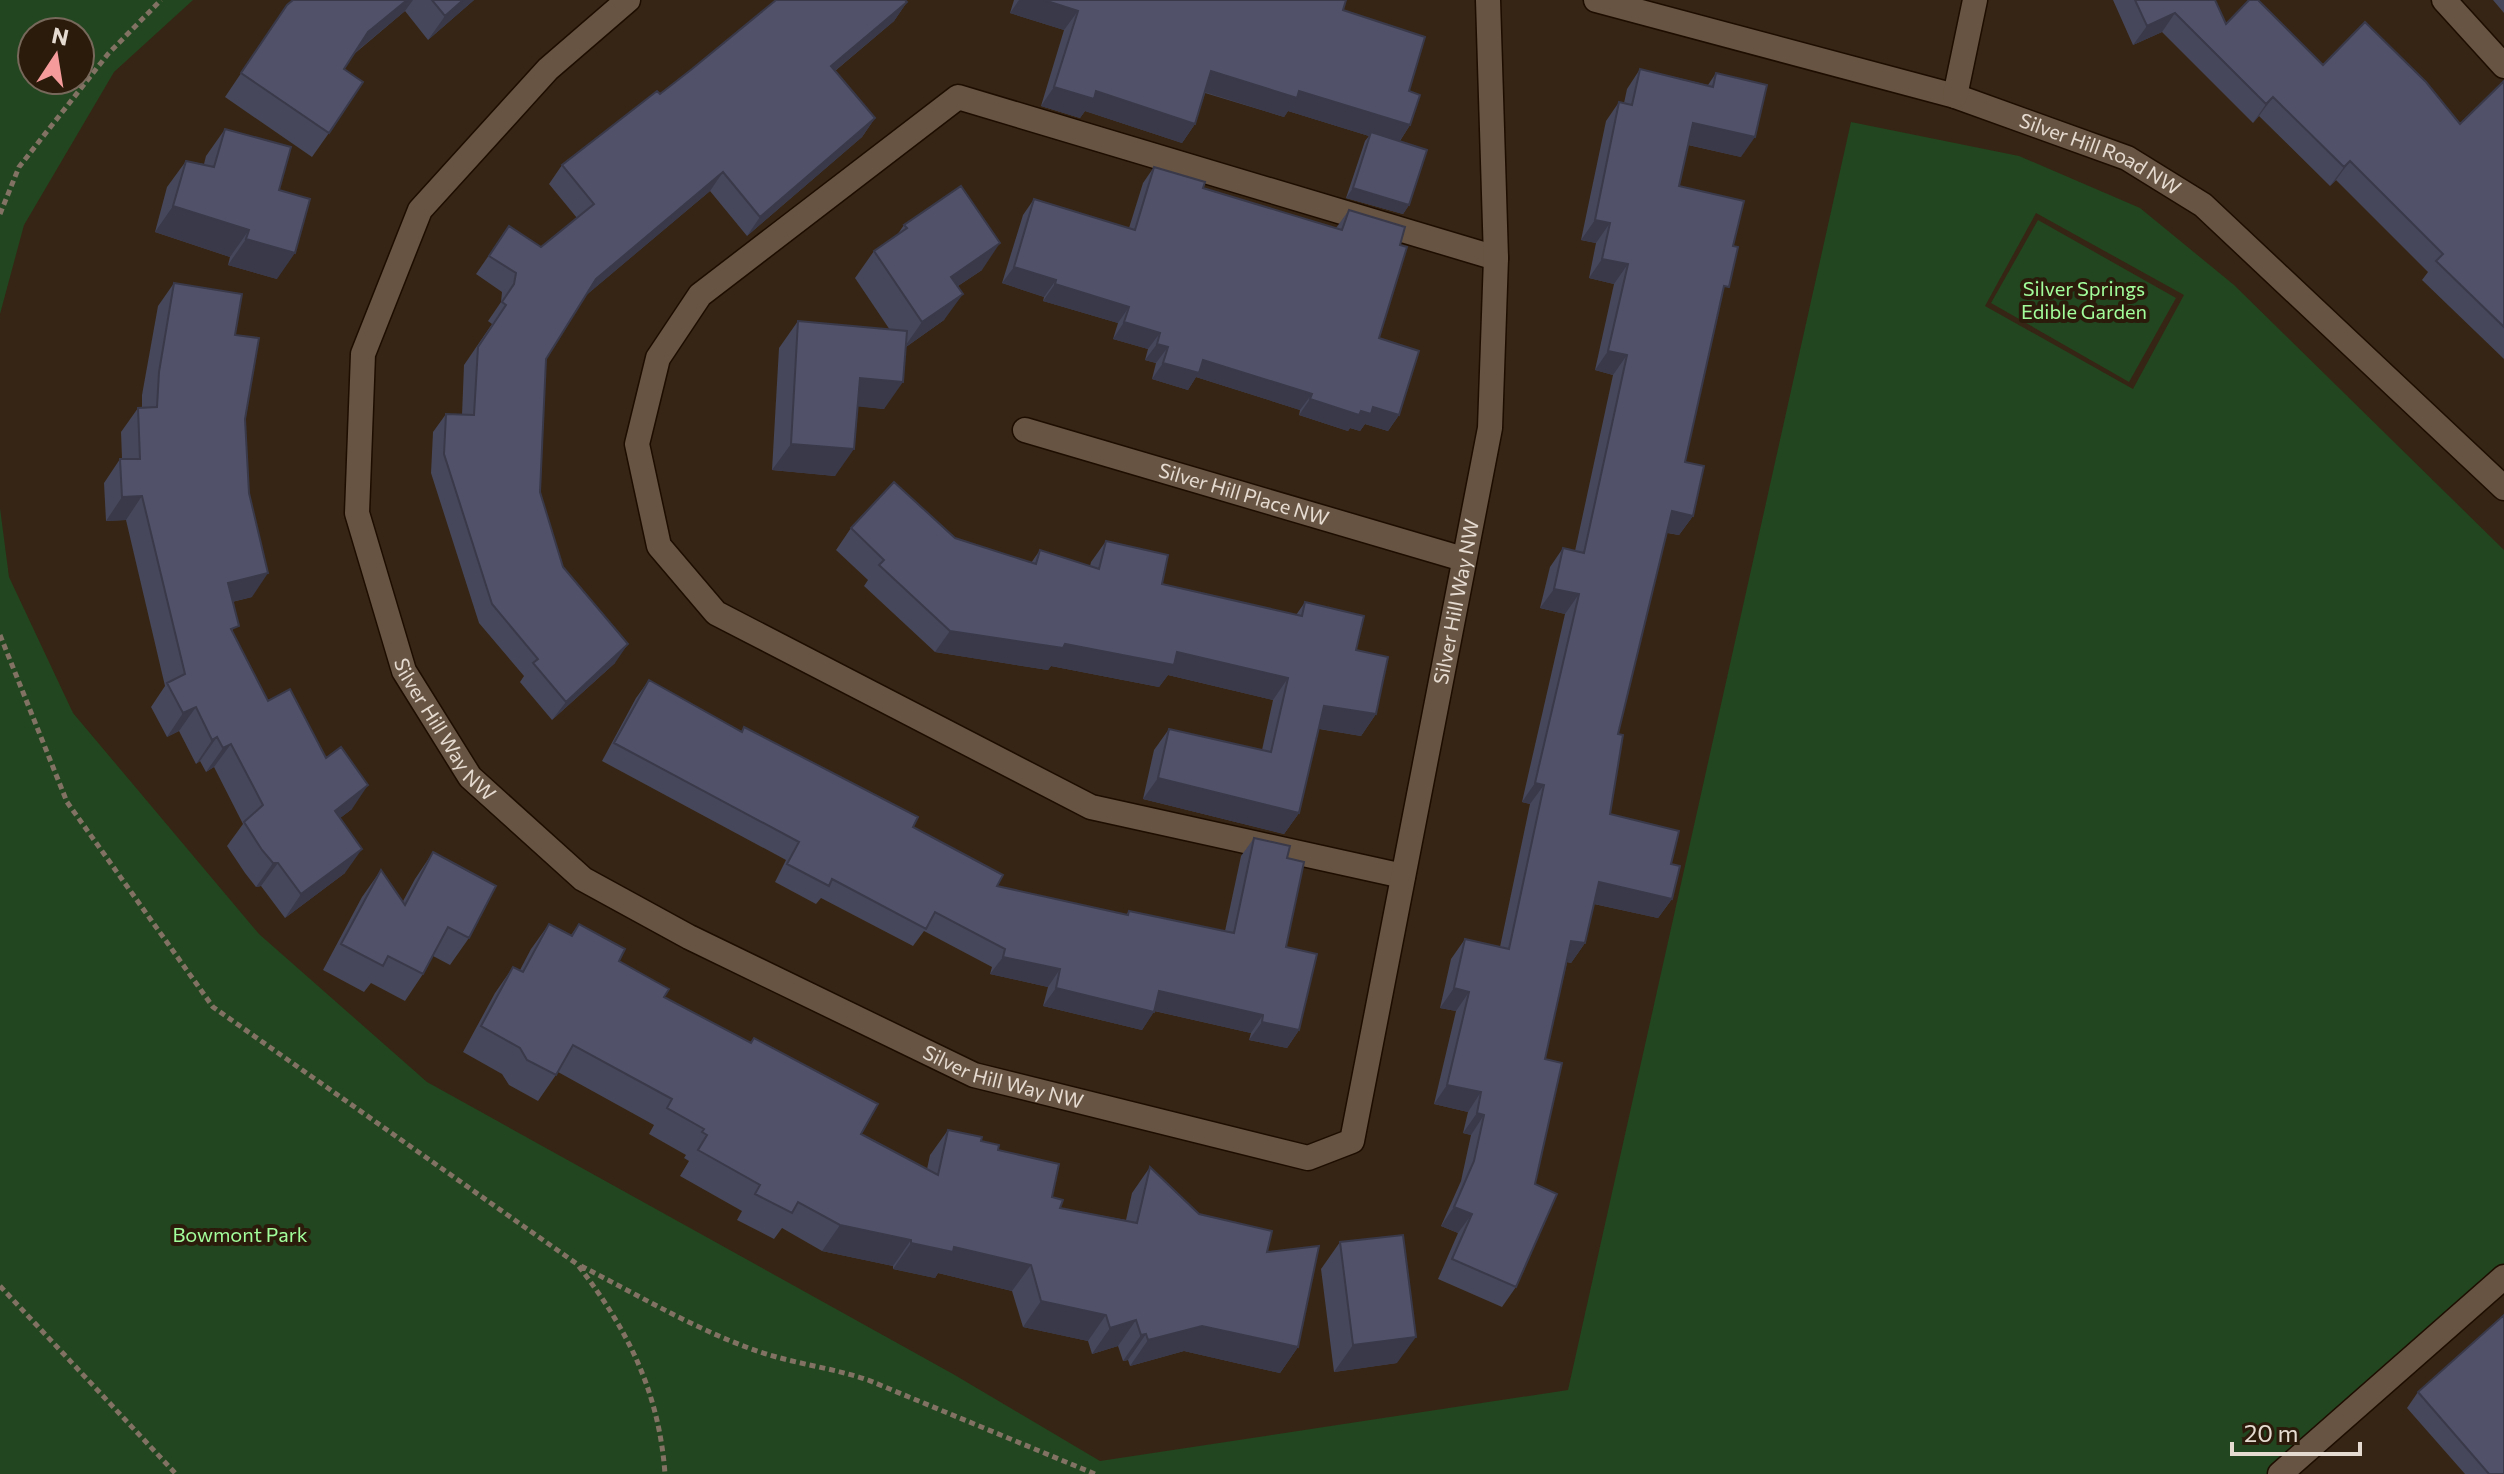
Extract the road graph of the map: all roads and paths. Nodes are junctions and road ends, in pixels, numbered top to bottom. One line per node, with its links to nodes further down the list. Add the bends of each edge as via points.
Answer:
1 (161, 0): 9 (path, via 108,54 19,167)
2 (628, 0): 15 (street, Silver Hill Way NW, via 548,69 420,210 363,354 357,513 404,671 470,777 583,879 689,937 974,1075 1308,1158 1352,1141)
3 (1488, 0): 10 (street, Silver Hill Way NW)
4 (1596, 0): 8 (street, Silver Hill Road NW)
5 (1975, 0): 8 (street)
6 (2444, 0): 7 (street)
7 (2504, 66)
8 (1955, 96): 12 (street, Silver Hill Road NW, via 2127,158 2203,205)
9 (0, 214)
10 (1496, 258): 13 (street, Silver Hill Way NW, via 1490,428); 15 (street, via 958,97 700,295 658,358 637,444 659,546 716,613 1091,807)
11 (1025, 430): 13 (street, Silver Hill Place NW)
12 (2504, 488)
13 (1463, 559): 15 (street, Silver Hill Way NW)
14 (0, 635): 16 (path, via 67,802 213,1007)
15 (1403, 876)
16 (577, 1264): 20 (path, via 614,1312 639,1366 662,1434); 21 (path, via 762,1353 868,1380)
17 (2504, 1277): 22 (street)
18 (0, 1286): 19 (path)
19 (176, 1474)
20 (665, 1474)
21 (1095, 1474)
22 (2280, 1474)

